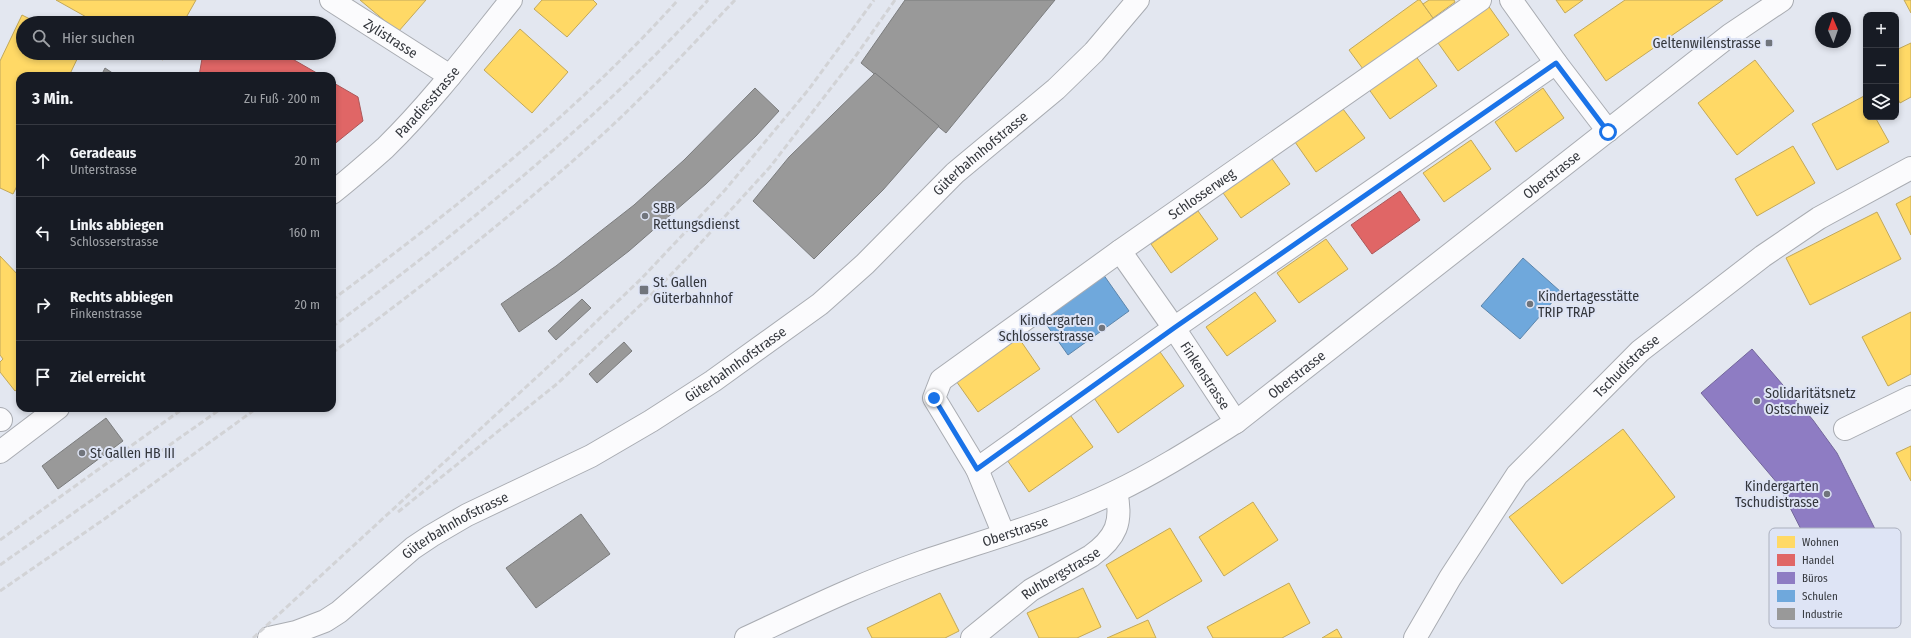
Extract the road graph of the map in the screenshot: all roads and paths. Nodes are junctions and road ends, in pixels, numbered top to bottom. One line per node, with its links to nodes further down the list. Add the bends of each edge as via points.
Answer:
1 (331, 0): 8 (street, Zylistrasse)
2 (511, 0): 8 (street, Paradiesstrasse)
3 (1138, 0): 22 (street, Güterbahnhofstrasse, via 1094,52 1056,89 955,173 865,264 820,304 713,381 639,429 591,456 467,515 431,536 326,621)
4 (1480, 0): 12 (street, Schlosserweg)
5 (1511, 0): 7 (street)
6 (1782, 0): 9 (street, Oberstrasse, via 1730,35)
7 (1556, 63): 9 (street); 13 (street)
8 (450, 76): 11 (street, Paradiesstrasse, via 385,147)
9 (1608, 132): 16 (street, Oberstrasse)
10 (1911, 168): 25 (street, Tschudistrasse, via 1819,218 1763,256 1640,351 1518,475 1450,578)
11 (336, 190)
12 (1120, 251): 13 (street, Finkenstrasse); 19 (street, Schlosserweg, via 941,380 934,398)
13 (1174, 328): 16 (street, Finkenstrasse); 19 (street)
14 (1911, 397): 17 (street)
15 (53, 412): 18 (street)
16 (1236, 422): 20 (street, Oberstrasse)
17 (1845, 429)
18 (0, 452)
19 (977, 469): 21 (street)
20 (1116, 492): 21 (street, Oberstrasse); 24 (street, Ruhbergstrasse, via 1119,516 1115,529 1100,550 1031,590)
21 (1004, 535): 23 (street, Oberstrasse, via 920,563 827,600)
22 (269, 638)
23 (746, 638)
24 (972, 638)
25 (1415, 638)

